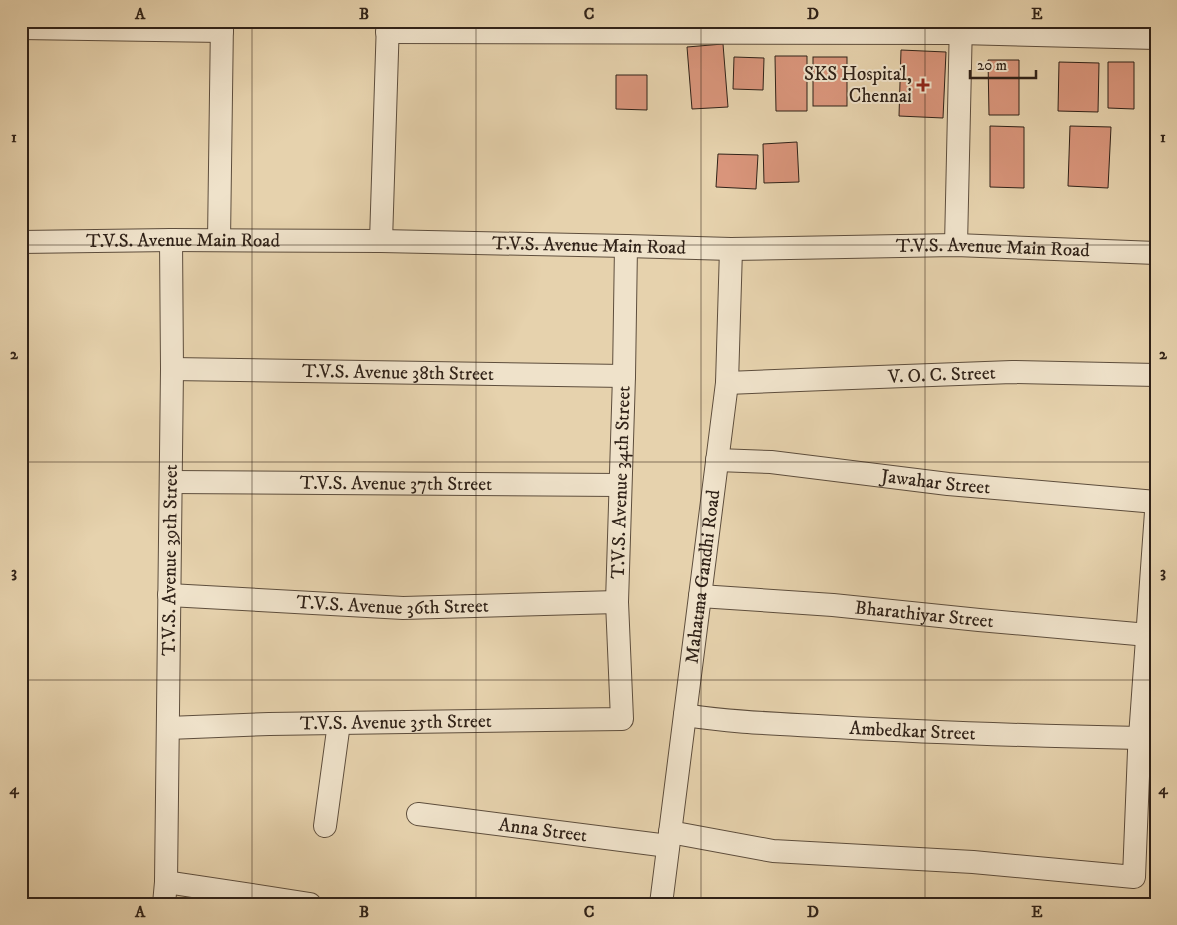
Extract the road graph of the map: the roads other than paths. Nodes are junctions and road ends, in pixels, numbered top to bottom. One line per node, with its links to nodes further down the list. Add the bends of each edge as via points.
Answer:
1 (222, 26): 4 (street); 7 (street)
2 (388, 26): 3 (street); 8 (street)
3 (960, 27): 5 (street); 10 (street)
4 (21, 28)
5 (1156, 38)
6 (171, 240): 7 (street, T.V.S. Avenue Main Road); 9 (street, T.V.S. Avenue Main Road); 14 (street, T.V.S. Avenue 39th Street)
7 (219, 240): 8 (street, T.V.S. Avenue Main Road)
8 (381, 241): 11 (street, T.V.S. Avenue Main Road)
9 (21, 242)
10 (956, 245): 12 (street, T.V.S. Avenue Main Road); 13 (street, T.V.S. Avenue Main Road)
11 (626, 246): 12 (street, T.V.S. Avenue Main Road); 16 (street, T.V.S. Avenue 34th Street)
12 (731, 249): 17 (street, Mahatma Gandhi Road)
13 (1156, 253)
14 (172, 369): 16 (street, T.V.S. Avenue 38th Street); 19 (street, T.V.S. Avenue 39th Street)
15 (1156, 374): 17 (street, V. O. C. Street, via 1012,372)
16 (624, 376): 20 (street, T.V.S. Avenue 34th Street)
17 (727, 384): 18 (street, Mahatma Gandhi Road)
18 (717, 460): 21 (street, Jawahar Street, via 771,462 948,484); 24 (street, Mahatma Gandhi Road)
19 (171, 482): 20 (street, T.V.S. Avenue 37th Street); 23 (street, T.V.S. Avenue 39th Street)
20 (620, 485): 25 (street, T.V.S. Avenue 34th Street)
21 (1156, 502)
22 (1156, 512): 26 (street)
23 (170, 595): 25 (street, T.V.S. Avenue 36th Street, via 403,608); 30 (street, T.V.S. Avenue 39th Street)
24 (700, 596): 26 (street, Bharathiyar Street, via 833,605); 27 (street, Mahatma Gandhi Road)
25 (617, 602): 28 (street, T.V.S. Avenue 34th Street)
26 (1148, 635): 31 (street)
27 (685, 716): 31 (street, Ambedkar Street, via 1021,736); 34 (street, Mahatma Gandhi Road)
28 (622, 719): 29 (street, T.V.S. Avenue 35th Street)
29 (339, 723): 30 (street, T.V.S. Avenue 35th Street); 33 (street)
30 (168, 728): 35 (street, T.V.S. Avenue 39th Street)
31 (1145, 747): 34 (street, Anna Street, via 1134,877 973,862 773,851)
32 (418, 814): 34 (street, Anna Street)
33 (325, 826)
34 (669, 839): 37 (street, Mahatma Gandhi Road)
35 (165, 893): 36 (street)
36 (310, 904)
37 (661, 904)

